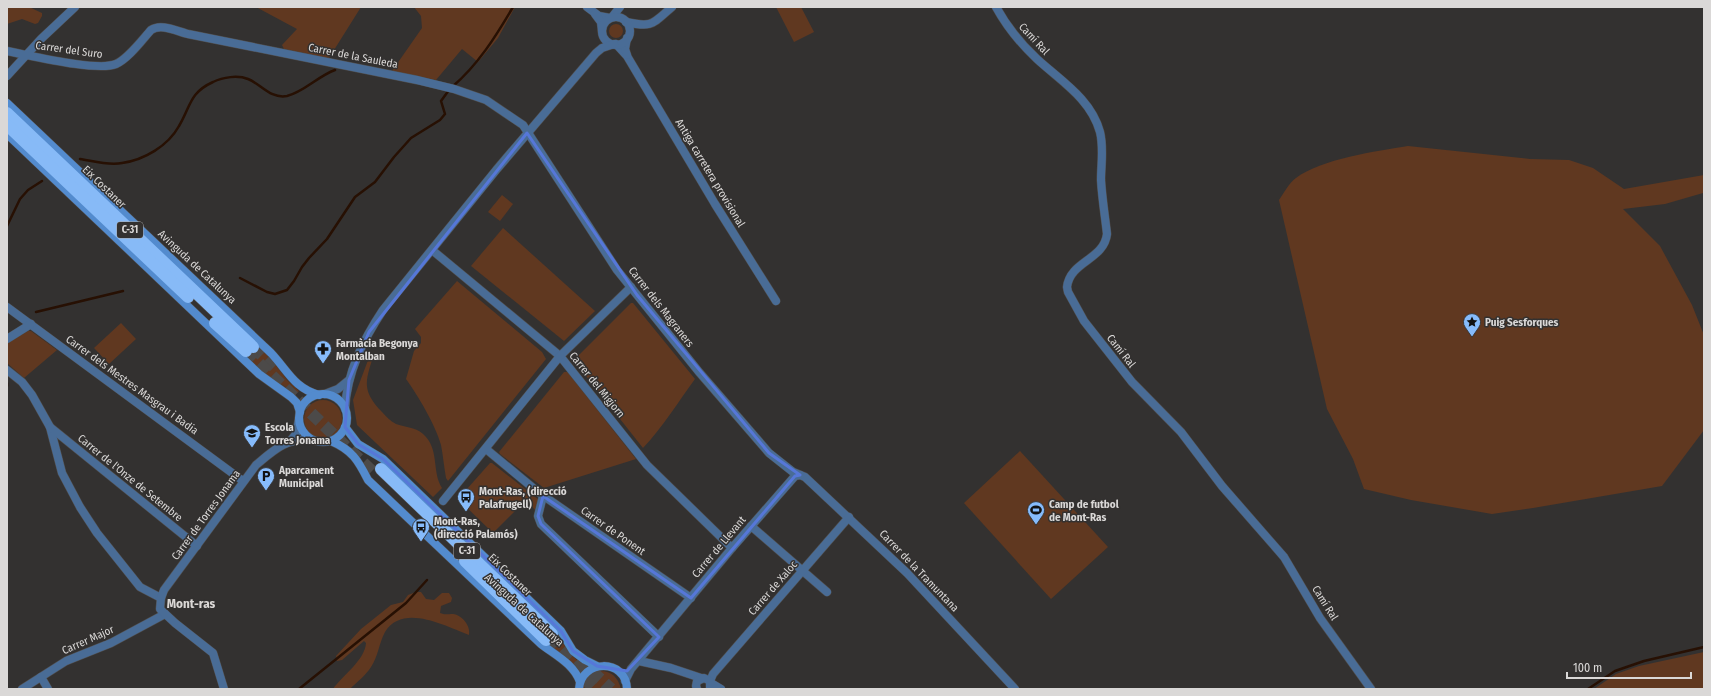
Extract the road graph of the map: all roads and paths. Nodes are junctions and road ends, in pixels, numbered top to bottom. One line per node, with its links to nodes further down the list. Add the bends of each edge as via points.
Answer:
1 (75, 7): 15 (street)
2 (622, 7): 6 (street); 7 (street)
3 (672, 7): 8 (street, via 654,23)
4 (996, 7): 73 (street, Camí Ral, via 1022,43 1084,101 1100,132 1106,242 1103,248 1071,273 1067,287 1073,301 1088,326 1132,382 1181,432 1222,486 1284,557 1320,618)
5 (590, 10): 6 (street, via 599,16); 10 (street, via 601,22)
6 (611, 18): 7 (street); 10 (street, via 604,23)
7 (625, 21): 8 (street); 11 (street, via 629,30)
8 (640, 25): 11 (street)
9 (161, 27): 15 (street, Carrer del Suro, via 151,30 123,59 107,66 77,64); 21 (street, Carrer de la Sauleda, via 450,88 486,100 500,108 523,125)
10 (602, 33): 12 (street, via 607,41); 14 (street, via 602,42)
11 (628, 36): 12 (street, via 621,43); 16 (street, via 625,49)
12 (615, 44): 14 (street); 16 (street, Antiga carretera provisional)
13 (7, 50): 15 (street, Carrer del Suro)
14 (596, 53): 21 (street)
15 (26, 55): 17 (street)
16 (627, 56): 25 (street, Antiga carretera provisional)
17 (7, 76)
18 (7, 102): 32 (main road, Avinguda de Catalunya, via 271,354 295,382 306,390)
19 (7, 113): 20 (highway, Eix Costaner / C-31, via 249,349)
20 (7, 125)
21 (527, 133): 23 (street); 24 (street, Carrer dels Magraners)
22 (7, 134): 34 (main road, via 259,374 297,403)
23 (432, 250): 29 (street, Carrer del Migjorn); 31 (street, via 383,310 369,332)
24 (631, 287): 29 (street); 44 (street, Carrer dels Magraners, via 699,372 769,453)
25 (776, 301)
26 (7, 307): 27 (street, Carrer dels Mestres Masgrau i Badia)
27 (31, 324): 28 (street); 45 (street, Carrer dels Mestres Masgrau i Badia)
28 (7, 339)
29 (560, 356): 42 (street); 51 (street, Carrer del Migjorn, via 653,471)
30 (7, 370): 35 (street, via 22,382 32,395)
31 (349, 380): 32 (street, via 338,389); 33 (street)
32 (322, 394): 33 (main road, via 337,399); 34 (main road, via 307,400)
33 (345, 409): 36 (main road)
34 (300, 416): 37 (street, via 296,434); 38 (main road, via 304,433)
35 (50, 427): 39 (street, Carrer de l'Onze de Setembre); 41 (street)
36 (345, 427): 40 (main road, via 339,436); 60 (main road, via 358,444 383,459 534,605 560,631 573,651)
37 (291, 440): 38 (street); 45 (street, Carrer de Torres Jonama, via 256,465)
38 (312, 440): 40 (main road)
39 (67, 441): 41 (street); 50 (street, Carrer de l'Onze de Setembre)
40 (330, 441): 66 (main road, Avinguda de Catalunya, via 344,446 354,455 368,480 541,644 562,658 578,675)
41 (54, 445): 54 (street, via 62,473 96,533 140,587)
42 (486, 449): 46 (street, Carrer de Ponent); 47 (street)
43 (379, 472): 57 (highway, Eix Costaner / C-31)
44 (800, 475): 48 (street, Carrer de la Tramuntana); 49 (street, Carrer de Llevant, via 795,476)
45 (243, 481): 50 (street, Carrer de Torres Jonama)
46 (544, 496): 55 (street, Carrer de Ponent); 58 (street, via 538,516 541,524)
47 (443, 501)
48 (849, 517): 52 (street, Carrer de Xaloc); 72 (street, Carrer de la Tramuntana, via 907,573)
49 (751, 526): 51 (street, Carrer de Llevant); 52 (street)
50 (197, 546): 54 (street, Carrer de Torres Jonama, via 164,590)
51 (732, 548): 55 (street, Carrer de Llevant)
52 (803, 570): 53 (street); 65 (street, Carrer de Xaloc)
53 (827, 592)
54 (161, 598): 56 (street, via 160,609)
55 (691, 598): 58 (street, Carrer de Llevant)
56 (165, 614): 64 (street, Carrer Major, via 111,642 66,661); 70 (street, via 213,653)
57 (549, 637)
58 (659, 637): 59 (street, Carrer de Llevant)
59 (639, 661): 61 (street, Carrer de Llevant); 63 (street)
60 (597, 666): 62 (main road, via 608,666); 66 (main road, via 588,670)
61 (631, 669): 62 (street, Carrer de Llevant); 67 (street, Carrer de Llevant)
62 (620, 672): 67 (main road)
63 (687, 673): 65 (street); 71 (street)
64 (41, 677): 68 (street, Carrer Major); 69 (street)
65 (711, 683): 71 (street, Carrer de Xaloc, via 696,683)
66 (579, 685)
67 (626, 685)
68 (22, 689)
69 (48, 689)
70 (224, 689)
71 (696, 689)
72 (1015, 689)
73 (1371, 689)

